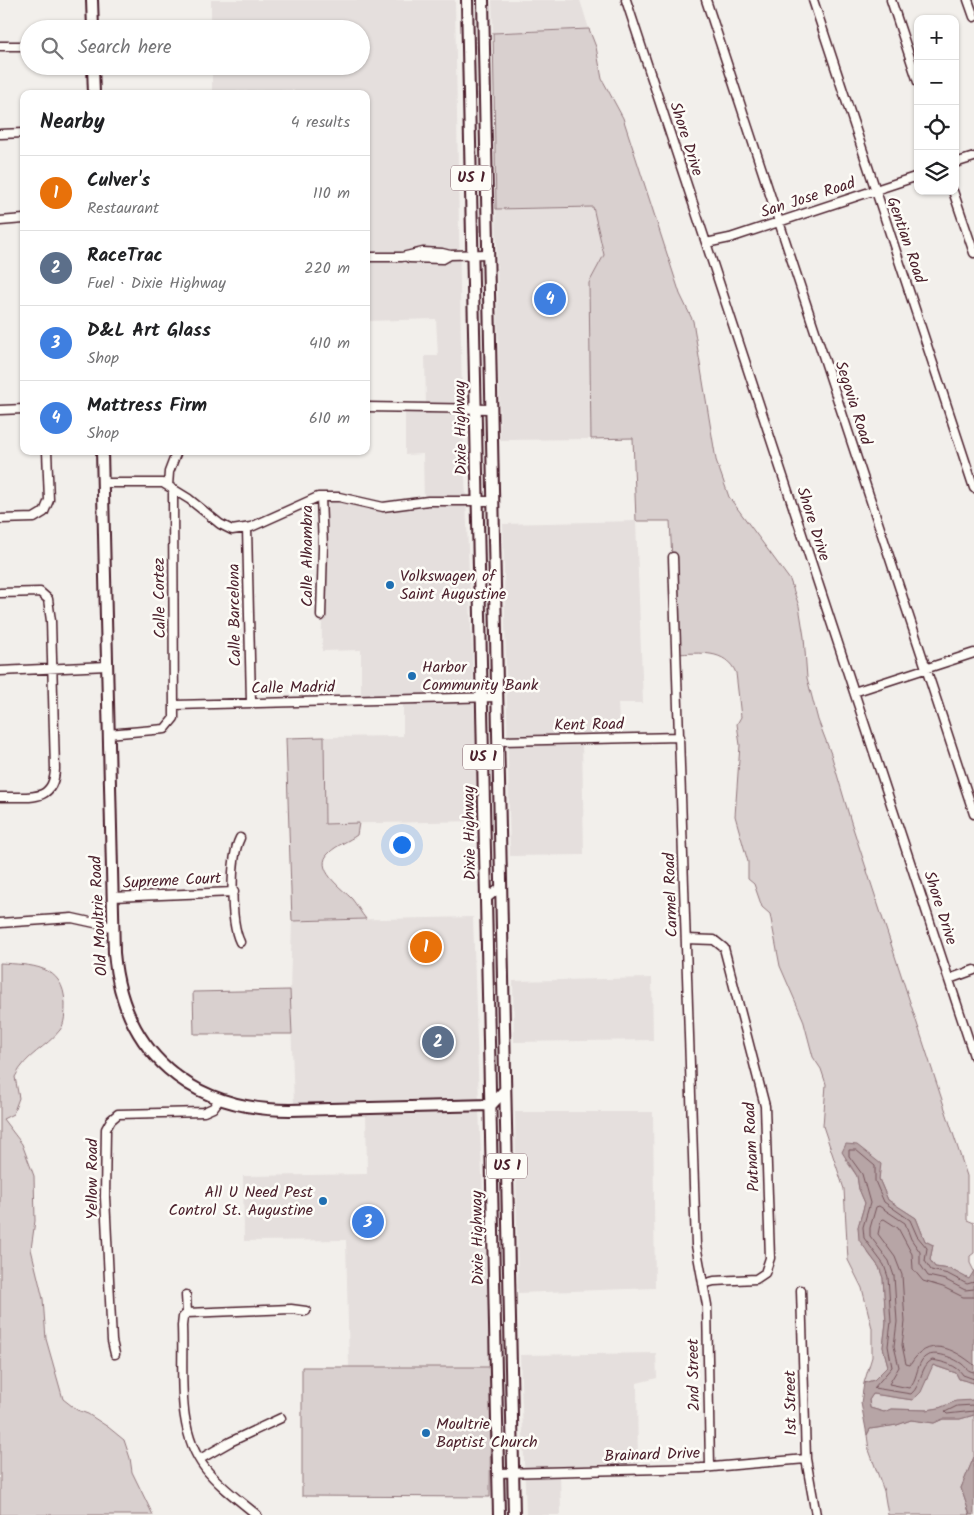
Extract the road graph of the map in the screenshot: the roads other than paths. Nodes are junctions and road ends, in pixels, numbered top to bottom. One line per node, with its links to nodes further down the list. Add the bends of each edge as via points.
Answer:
1 (92, 0): 10 (main road)
2 (467, 0): 17 (main road, Dixie Highway / US 1)
3 (482, 0): 16 (main road, US 1)
4 (626, 0): 28 (street, Shore Drive)
5 (706, 0): 27 (street, Segovia Road)
6 (813, 0): 23 (street, Gentian Road)
7 (891, 0): 13 (street)
8 (968, 0): 9 (street)
9 (974, 17)
10 (93, 20)
11 (0, 46): 12 (street)
12 (20, 46)
13 (914, 70)
14 (94, 75): 15 (main road)
15 (94, 90)
16 (485, 131): 17 (main road); 30 (main road, US 1)
17 (470, 132): 31 (main road, Dixie Highway / US 1)
18 (20, 133): 19 (street)
19 (0, 134)
20 (974, 157): 21 (street)
21 (959, 162)
22 (914, 177): 23 (street, San Jose Road)
23 (875, 190): 27 (street, San Jose Road); 43 (street, Gentian Road)
24 (955, 195): 29 (street)
25 (20, 219): 26 (street)
26 (0, 221)
27 (778, 222): 28 (street, San Jose Road, via 730,238); 54 (street, Segovia Road)
28 (706, 242): 57 (street, Shore Drive)
29 (974, 253)
30 (488, 254): 31 (street); 35 (main road, US 1)
31 (473, 255): 32 (street, via 423,252); 34 (main road, Dixie Highway / US 1)
32 (370, 258)
33 (370, 407): 34 (street)
34 (476, 409): 35 (street); 45 (main road, Dixie Highway / US 1)
35 (491, 409): 46 (main road, US 1)
36 (0, 410): 37 (street)
37 (20, 410)
38 (47, 455): 47 (street, via 49,500 44,512 34,518)
39 (102, 455): 41 (main road, Old Moultrie Road)
40 (175, 455): 42 (street, Calle Cortez, via 169,472)
41 (103, 483): 42 (street, via 160,482); 53 (main road, Old Moultrie Road)
42 (170, 488): 48 (street, via 229,529); 61 (street, Calle Cortez)
43 (974, 488)
44 (321, 497): 45 (street, via 339,497 383,507 428,501); 48 (street); 51 (street, Calle Alhambra, via 323,562)
45 (478, 501): 46 (street); 58 (main road, Dixie Highway / US 1)
46 (493, 501): 59 (main road, US 1)
47 (0, 519)
48 (247, 528): 60 (street, Calle Barcelona)
49 (673, 557): 63 (street, Carmel Road)
50 (0, 593): 55 (street, via 40,592 48,599 52,621)
51 (320, 616)
52 (974, 653): 54 (street)
53 (107, 666): 55 (street); 62 (main road, Old Moultrie Road)
54 (926, 668): 57 (street); 66 (street, Segovia Road)
55 (52, 669): 56 (street); 65 (street, via 54,785 43,795)
56 (0, 671)
57 (854, 692): 77 (street, Shore Drive)
58 (482, 697): 59 (street, Calle Madrid); 60 (street, Calle Madrid); 71 (main road, Dixie Highway / US 1)
59 (497, 697): 64 (main road, US 1)
60 (251, 702): 61 (street, Calle Madrid)
61 (175, 705): 62 (street, via 174,718 165,730)
62 (108, 734): 70 (main road, Old Moultrie Road)
63 (680, 737): 64 (street, Kent Road); 74 (street, Carmel Road)
64 (498, 741): 68 (main road, US 1)
65 (0, 797)
66 (974, 814)
67 (240, 838): 69 (street, Supreme Court, via 233,861)
68 (501, 887): 71 (street); 79 (main road, US 1)
69 (234, 892): 70 (street, Supreme Court); 75 (street, Supreme Court, via 235,929)
70 (112, 898): 73 (main road, Old Moultrie Road)
71 (486, 899): 81 (main road, Dixie Highway / US 1)
72 (0, 922): 73 (street, via 72,918)
73 (113, 927): 80 (main road, Old Moultrie Road, via 119,992 139,1036 169,1070 192,1087)
74 (686, 939): 82 (street, Carmel Road, via 695,1232); 82 (street, Putnam Road, via 714,940 724,948 762,1092 766,1121 768,1268 756,1279 714,1280)
75 (240, 942)
76 (974, 970): 77 (street)
77 (949, 979): 78 (street, Shore Drive)
78 (974, 1056)
79 (505, 1090): 81 (main road); 84 (main road, US 1)
80 (219, 1100): 81 (main road, Old Moultrie Road, via 242,1107 274,1110); 89 (street, Yellow Road, via 204,1112 118,1114 106,1129 104,1197)
81 (491, 1105): 86 (main road, Dixie Highway / US 1)
82 (703, 1284): 93 (street, 2nd Street, via 707,1305)
83 (801, 1290): 91 (street, 1st Street)
84 (510, 1294): 86 (street); 95 (main road, US 1)
85 (186, 1295): 88 (street)
86 (495, 1295): 94 (main road, Dixie Highway / US 1)
87 (306, 1311): 88 (street)
88 (187, 1313): 92 (street, via 182,1326 184,1412)
89 (115, 1354)
90 (281, 1418): 92 (street)
91 (806, 1459): 93 (street, Brainard Drive); 99 (street, 1st Street)
92 (200, 1460): 96 (street, via 212,1476)
93 (710, 1467): 95 (street, Brainard Drive)
94 (498, 1473): 95 (street, Brainard Drive); 97 (main road, Dixie Highway / US 1)
95 (514, 1473): 98 (main road, US 1)
96 (256, 1515)
97 (499, 1515)
98 (514, 1515)
99 (816, 1515)

